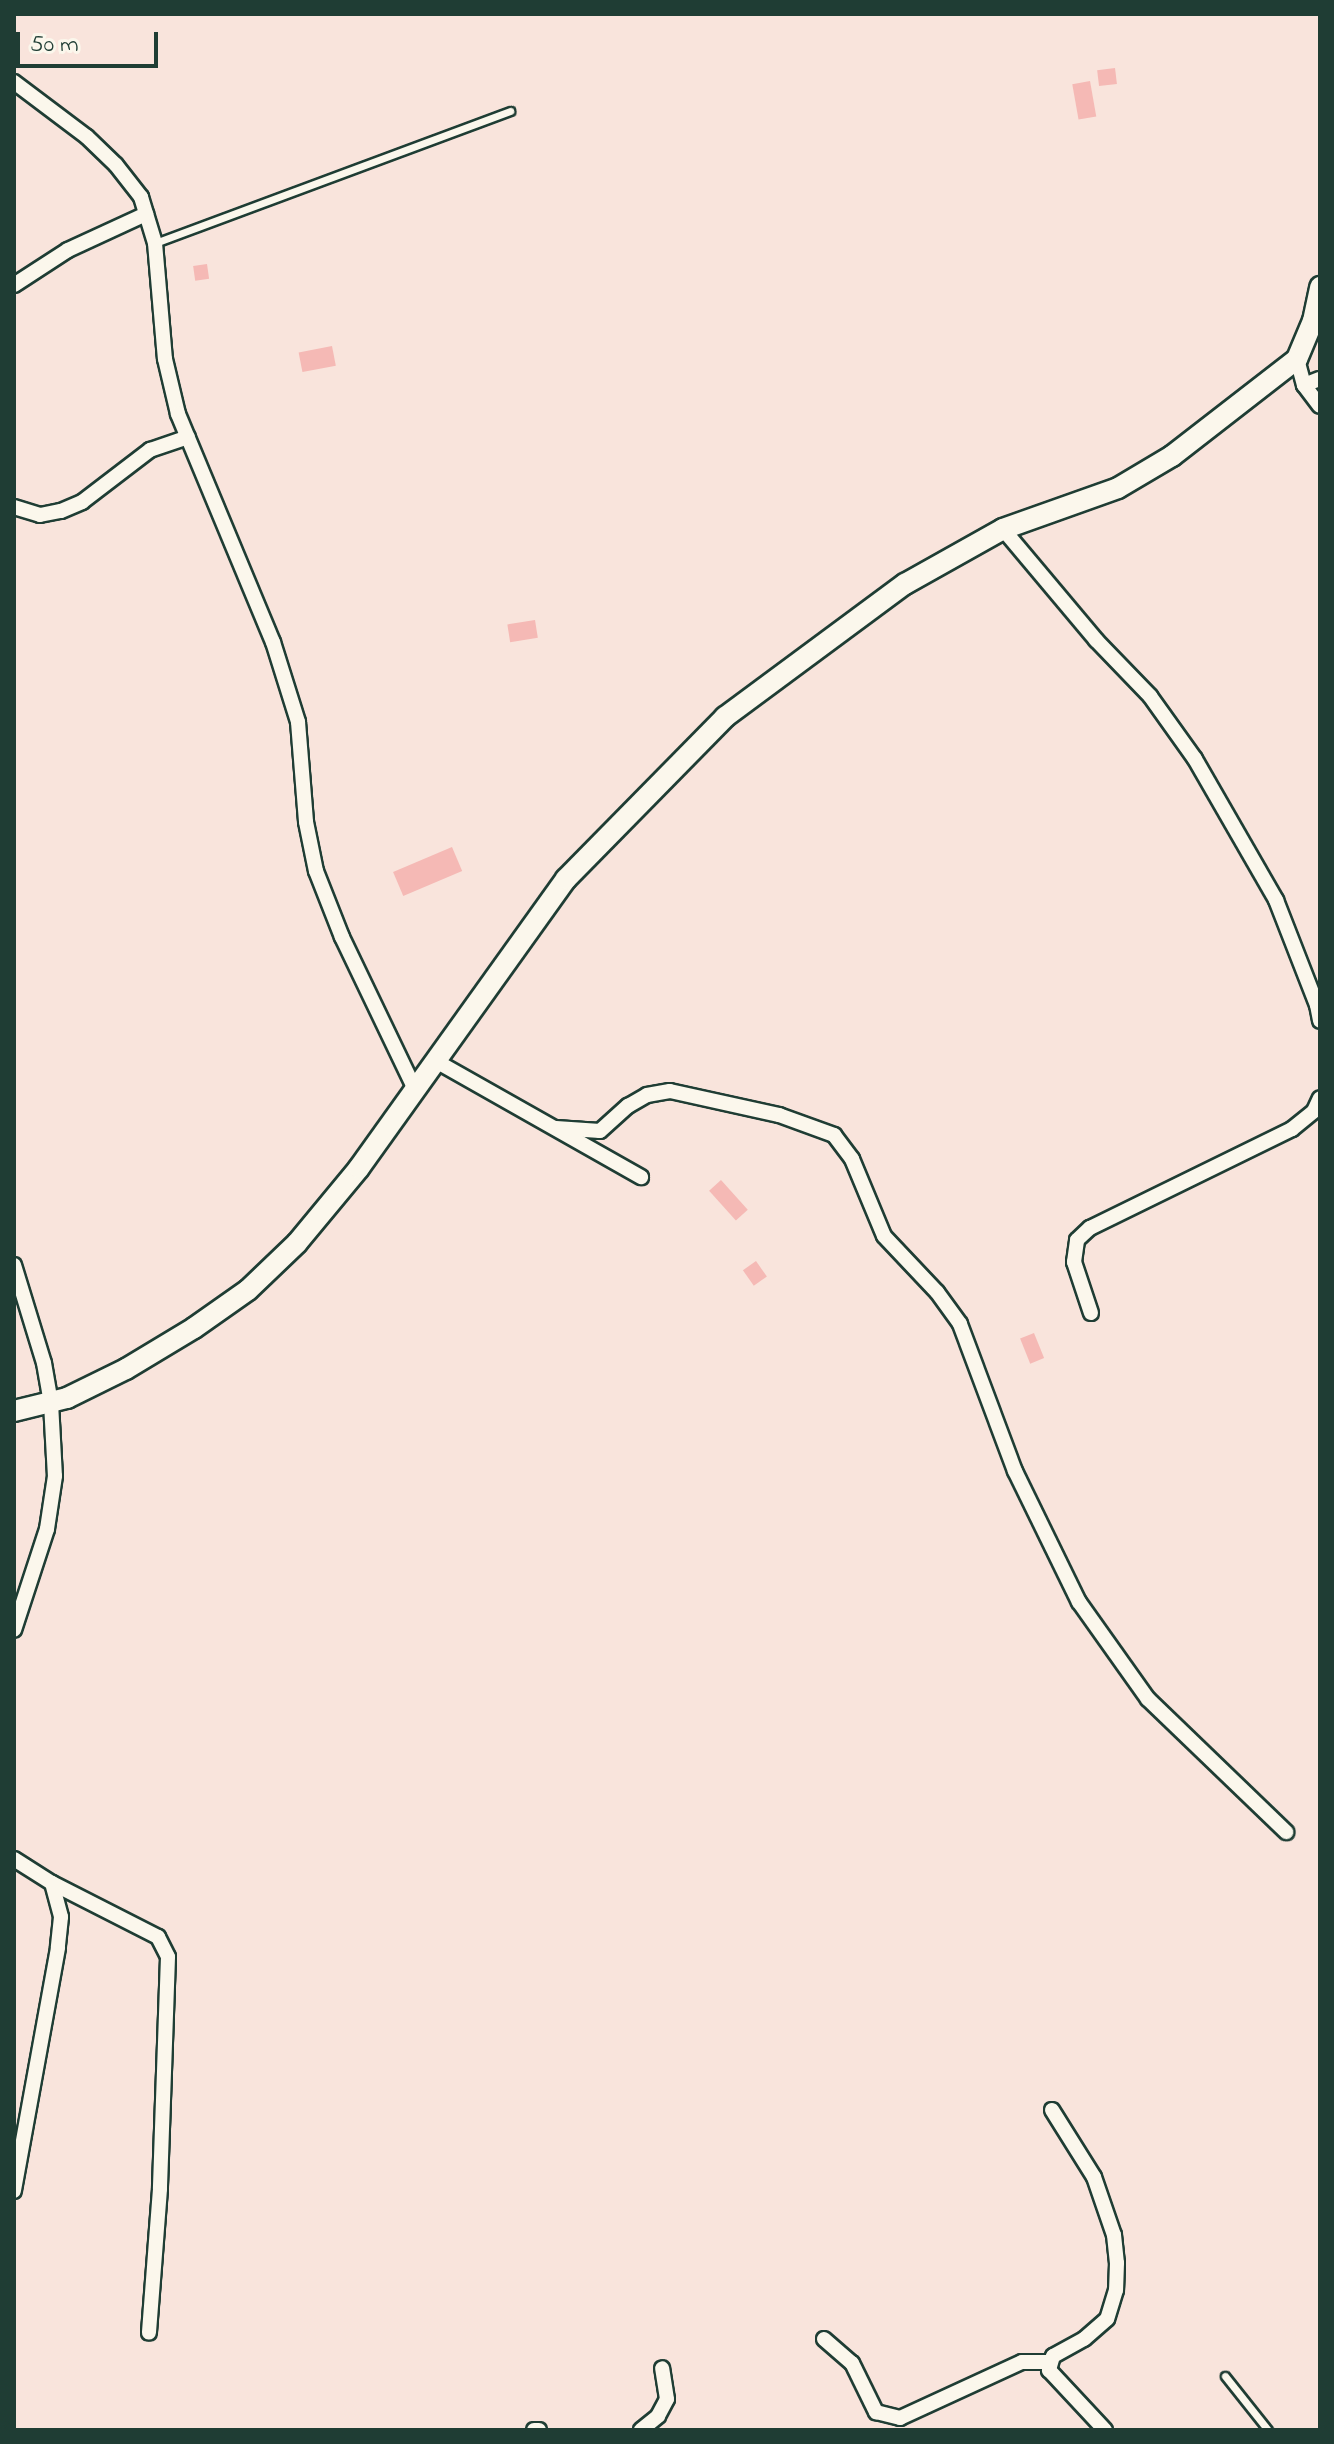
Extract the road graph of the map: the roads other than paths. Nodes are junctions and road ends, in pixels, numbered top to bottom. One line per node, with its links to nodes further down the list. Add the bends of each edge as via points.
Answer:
1 (14, 82): 3 (street, via 45,102 116,165 141,197)
2 (510, 111): 4 (lane)
3 (146, 214): 4 (street); 5 (street, via 68,250)
4 (155, 243): 11 (street, via 165,359)
5 (14, 285)
6 (1320, 287): 7 (street)
7 (1297, 359): 9 (street); 13 (street, via 1142,476 1065,510)
8 (1320, 379): 9 (street)
9 (1304, 385): 10 (street)
10 (1320, 406)
11 (188, 437): 12 (street, via 150,450 82,502 61,511 40,515); 16 (street, via 273,642 298,722 306,822 316,871)
12 (14, 507)
13 (1003, 529): 14 (street, via 1150,696 1195,759 1276,900); 15 (street, via 905,584 725,717 566,879)
14 (1320, 1021)
15 (434, 1060): 16 (street); 18 (street)
16 (414, 1087): 22 (street, via 350,1179 297,1243 248,1290 126,1369)
17 (1320, 1098): 21 (street, via 1314,1111 1292,1129 1090,1228 1077,1240 1074,1262)
18 (556, 1128): 19 (street); 25 (street, via 600,1131 647,1095 670,1091 779,1115 834,1135 852,1159 884,1236 960,1324 1015,1471 1079,1602 1148,1699)
19 (641, 1177)
20 (14, 1265): 22 (street)
21 (1091, 1313)
22 (51, 1403): 23 (street); 24 (street, via 55,1476 47,1529)
23 (14, 1411)
24 (14, 1630)
25 (1286, 1832)
26 (14, 1859): 27 (street)
27 (52, 1883): 29 (street, via 61,1917 58,1948); 30 (street, via 158,1937 168,1957)
28 (1052, 2110): 32 (street, via 1094,2177 1114,2235 1117,2263 1107,2319)
29 (14, 2191)
30 (149, 2333)
31 (824, 2339): 32 (street, via 852,2363 876,2412 900,2418 1022,2362)
32 (1049, 2362): 36 (street, via 1056,2381)
33 (662, 2368): 35 (street, via 667,2399 658,2416)
34 (1225, 2376): 37 (lane)
35 (641, 2430)
36 (1105, 2430)
37 (1268, 2430)

